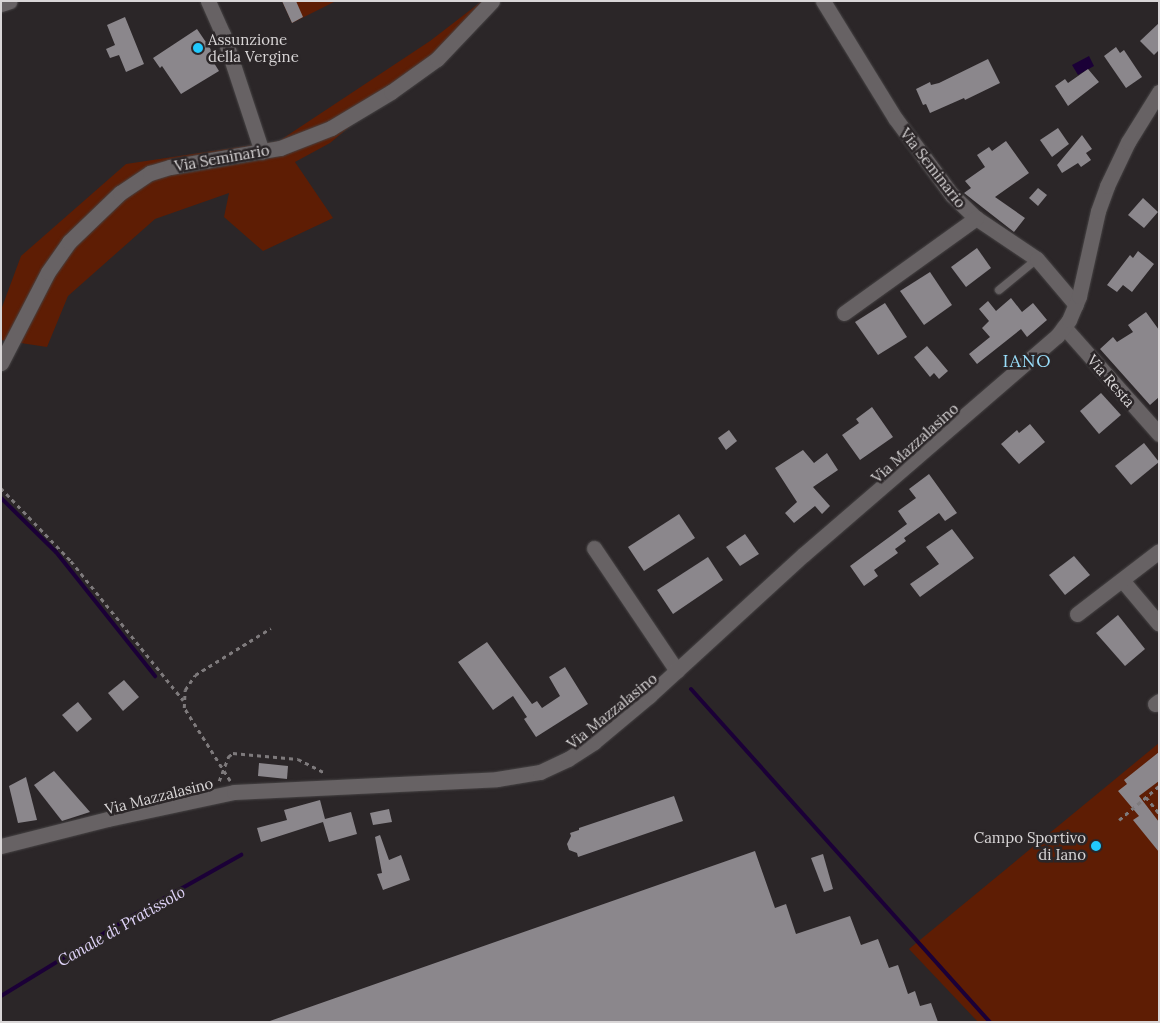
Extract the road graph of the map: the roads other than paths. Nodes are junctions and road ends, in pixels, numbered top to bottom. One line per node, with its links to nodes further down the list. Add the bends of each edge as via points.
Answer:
1 (10, 1): 5 (street)
2 (208, 1): 7 (street, via 223,34)
3 (492, 1): 7 (street, Via Seminario, via 437,59 391,92 315,135)
4 (823, 1): 8 (street, Via Seminario, via 908,138 952,195)
5 (1, 4)
6 (1159, 92): 11 (street, Via Mazzalasino, via 1106,186)
7 (262, 152): 14 (street, Via Seminario, via 170,167 150,174 120,193 69,242 48,272)
8 (976, 218): 9 (street, Via Seminario); 12 (street)
9 (1037, 259): 10 (lane); 11 (street, Via Seminario)
10 (1000, 290)
11 (1076, 305): 13 (street, Via Mazzalasino)
12 (844, 313)
13 (1064, 327): 15 (street, Via Resta); 21 (street, Via Mazzalasino, via 1031,360 803,555)
14 (1, 363)
15 (1159, 434)
16 (594, 548): 21 (street)
17 (1159, 551): 18 (street)
18 (1122, 580): 19 (street); 20 (street)
19 (1077, 614)
20 (1159, 624)
21 (677, 671): 22 (street, Via Mazzalasino, via 594,742 540,772 497,779 234,792)
22 (1, 846)

